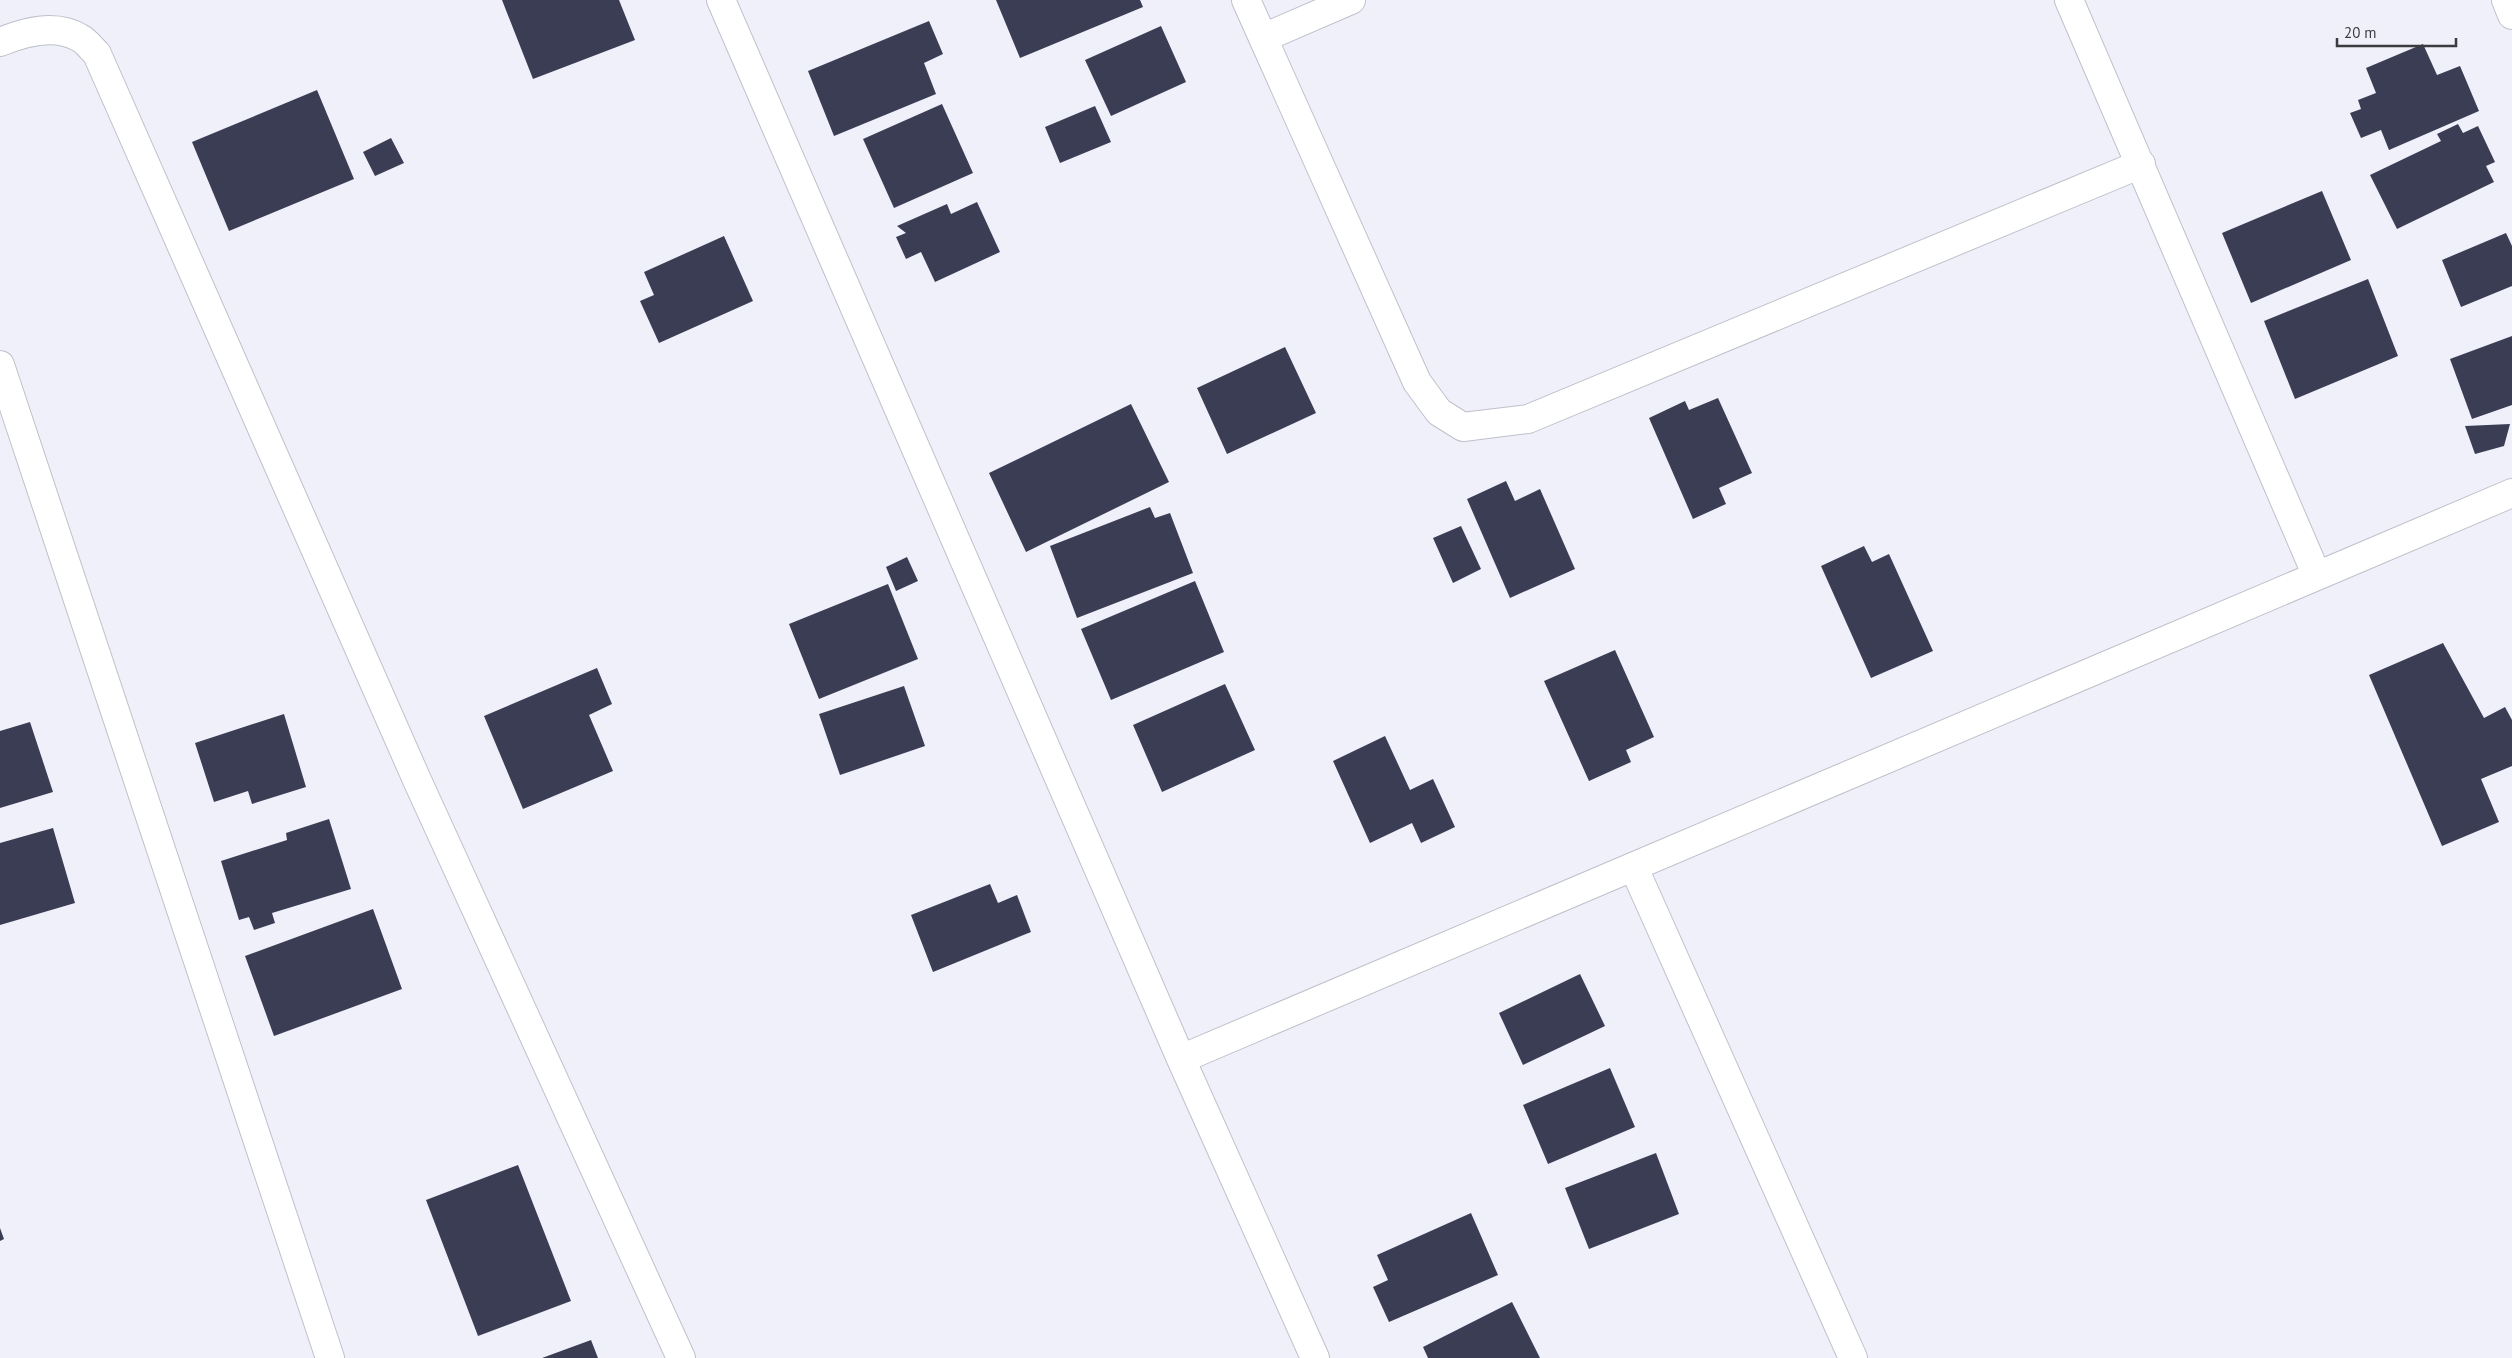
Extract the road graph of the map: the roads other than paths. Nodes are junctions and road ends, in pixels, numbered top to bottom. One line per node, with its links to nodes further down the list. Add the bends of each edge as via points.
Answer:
1 (722, 0): 14 (street)
2 (1246, 0): 7 (street)
3 (1351, 0): 7 (street)
4 (2069, 0): 9 (street)
5 (2506, 0): 6 (street)
6 (2512, 15)
7 (1263, 38): 9 (street, via 1417,382 1439,412 1463,427 1528,419)
8 (0, 42): 16 (street, via 27,31 55,30 80,38 97,54 421,789)
9 (2140, 164): 12 (street)
10 (0, 365): 15 (street)
11 (2512, 493): 12 (street)
12 (2318, 576): 13 (street)
13 (1634, 868): 14 (street); 18 (street)
14 (1180, 1059): 17 (street)
15 (330, 1358)
16 (680, 1358)
17 (1315, 1358)
18 (1853, 1358)

